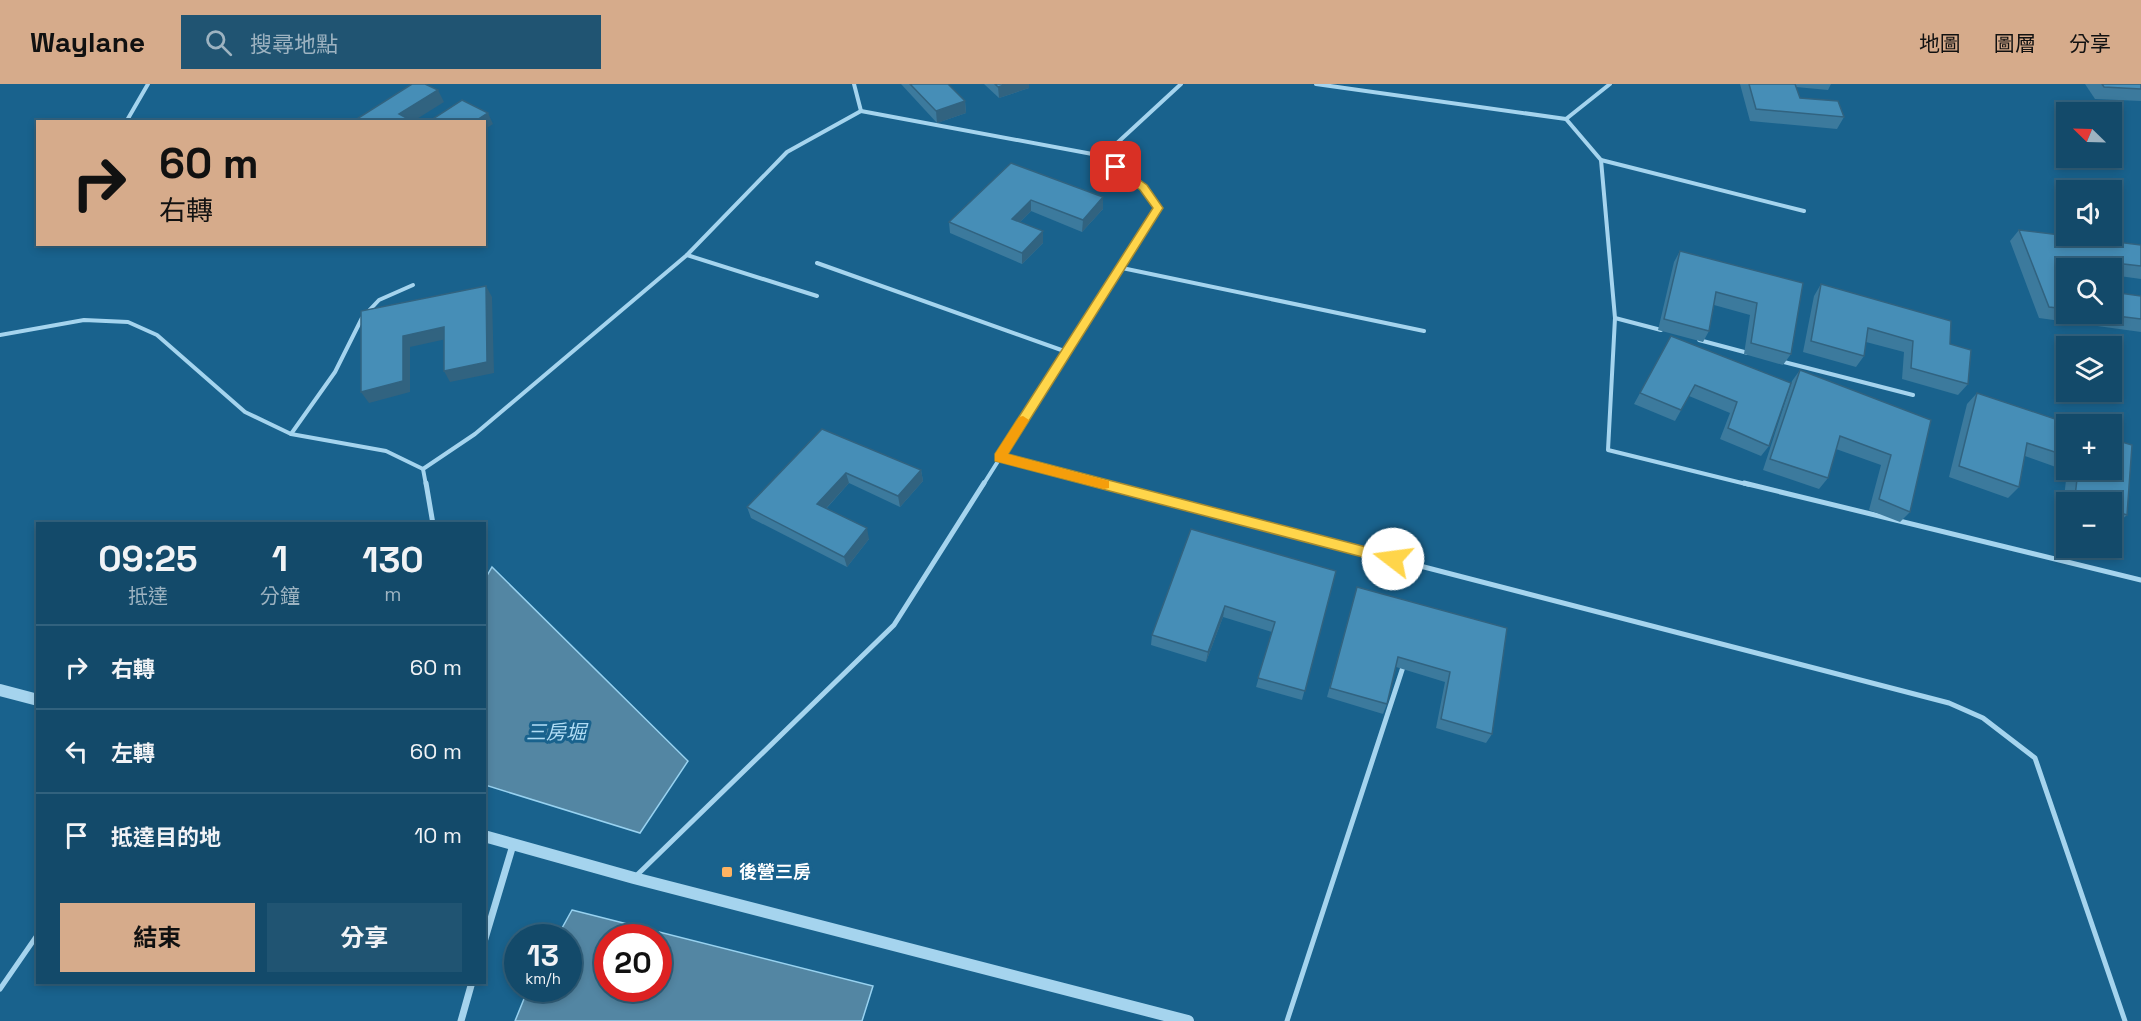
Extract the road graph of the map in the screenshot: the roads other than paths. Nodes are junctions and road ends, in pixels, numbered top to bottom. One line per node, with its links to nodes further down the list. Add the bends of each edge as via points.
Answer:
1 (148, 84): 8 (lane)
2 (854, 84): 6 (lane)
3 (1181, 84): 9 (lane)
4 (1316, 84): 7 (lane)
5 (1610, 84): 7 (lane)
6 (861, 111): 9 (lane); 12 (lane, via 787,152)
7 (1566, 119): 10 (lane)
8 (127, 120)
9 (1103, 156): 14 (lane, via 1144,188 1158,208)
10 (1601, 160): 11 (lane); 17 (lane)
11 (1804, 211)
12 (687, 255): 16 (lane); 28 (lane, via 475,434)
13 (817, 262): 22 (lane)
14 (1122, 268): 18 (lane); 22 (lane)
15 (413, 285): 26 (lane, via 379,300 362,318 335,372)
16 (817, 296)
17 (1615, 318): 19 (lane); 30 (lane, via 1608,450)
18 (1424, 331)
19 (1672, 333)
20 (0, 335): 26 (lane, via 84,320 128,322 157,335 245,412)
21 (1695, 339): 23 (lane)
22 (1067, 352): 27 (lane)
23 (1752, 354)
24 (1775, 360): 25 (lane)
25 (1913, 395)
26 (291, 434): 28 (lane, via 386,451)
27 (999, 457): 36 (lane, via 894,625); 44 (lane, via 1949,704 1983,718 2035,758)
28 (423, 469): 29 (lane)
29 (433, 522)
30 (2141, 580)
31 (1407, 655): 43 (lane)
32 (0, 690): 33 (street)
33 (36, 699)
34 (486, 837): 35 (street)
35 (513, 845): 36 (street); 37 (street)
36 (634, 878): 42 (street)
37 (486, 935)
38 (36, 937): 40 (lane)
39 (471, 984): 41 (street)
40 (0, 989)
41 (461, 1021)
42 (1188, 1021)
43 (1287, 1021)
44 (2125, 1021)

